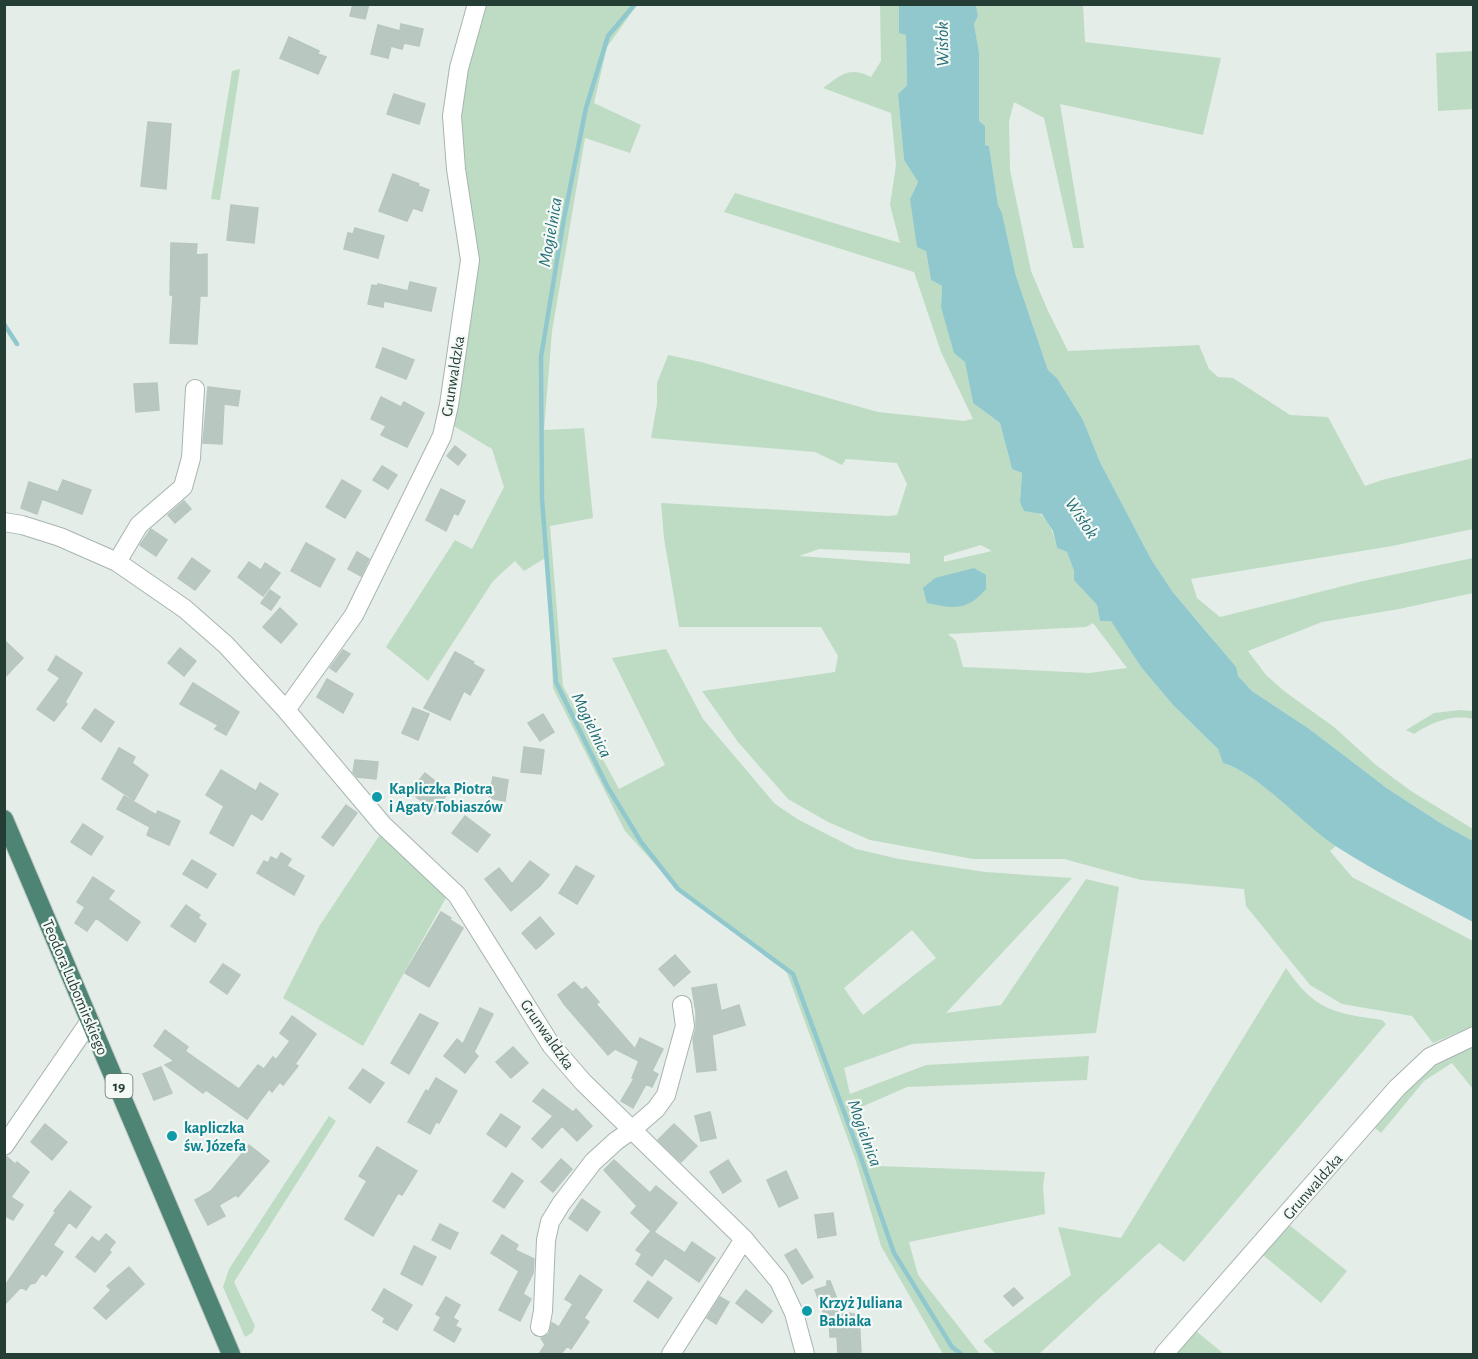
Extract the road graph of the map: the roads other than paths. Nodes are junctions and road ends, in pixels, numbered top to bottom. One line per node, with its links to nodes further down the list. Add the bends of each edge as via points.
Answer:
1 (477, 4): 5 (street, Grunwaldzka, via 459,68 452,116 470,260 442,436 354,615)
2 (195, 389): 4 (street, via 191,458 183,487 140,525)
3 (4, 522): 4 (street, Grunwaldzka, via 60,537)
4 (117, 562): 5 (street, Grunwaldzka, via 185,609 226,645)
5 (286, 710): 10 (street, Grunwaldzka, via 383,825 458,895 552,1045 583,1082)
6 (4, 819): 8 (highway, Teodora Lubomirskiego / 19)
7 (682, 1005): 10 (street, via 686,1026 666,1095)
8 (90, 1021): 11 (street); 14 (highway, Teodora Lubomirskiego / 19)
9 (1473, 1036): 17 (street, Grunwaldzka, via 1430,1057 1397,1088)
10 (633, 1129): 12 (street, Grunwaldzka); 13 (street, via 593,1162 550,1222)
11 (4, 1146)
12 (744, 1239): 15 (street); 16 (street, Grunwaldzka, via 779,1281 794,1312)
13 (540, 1327)
14 (231, 1354)
15 (671, 1354)
16 (805, 1354)
17 (1164, 1354)

